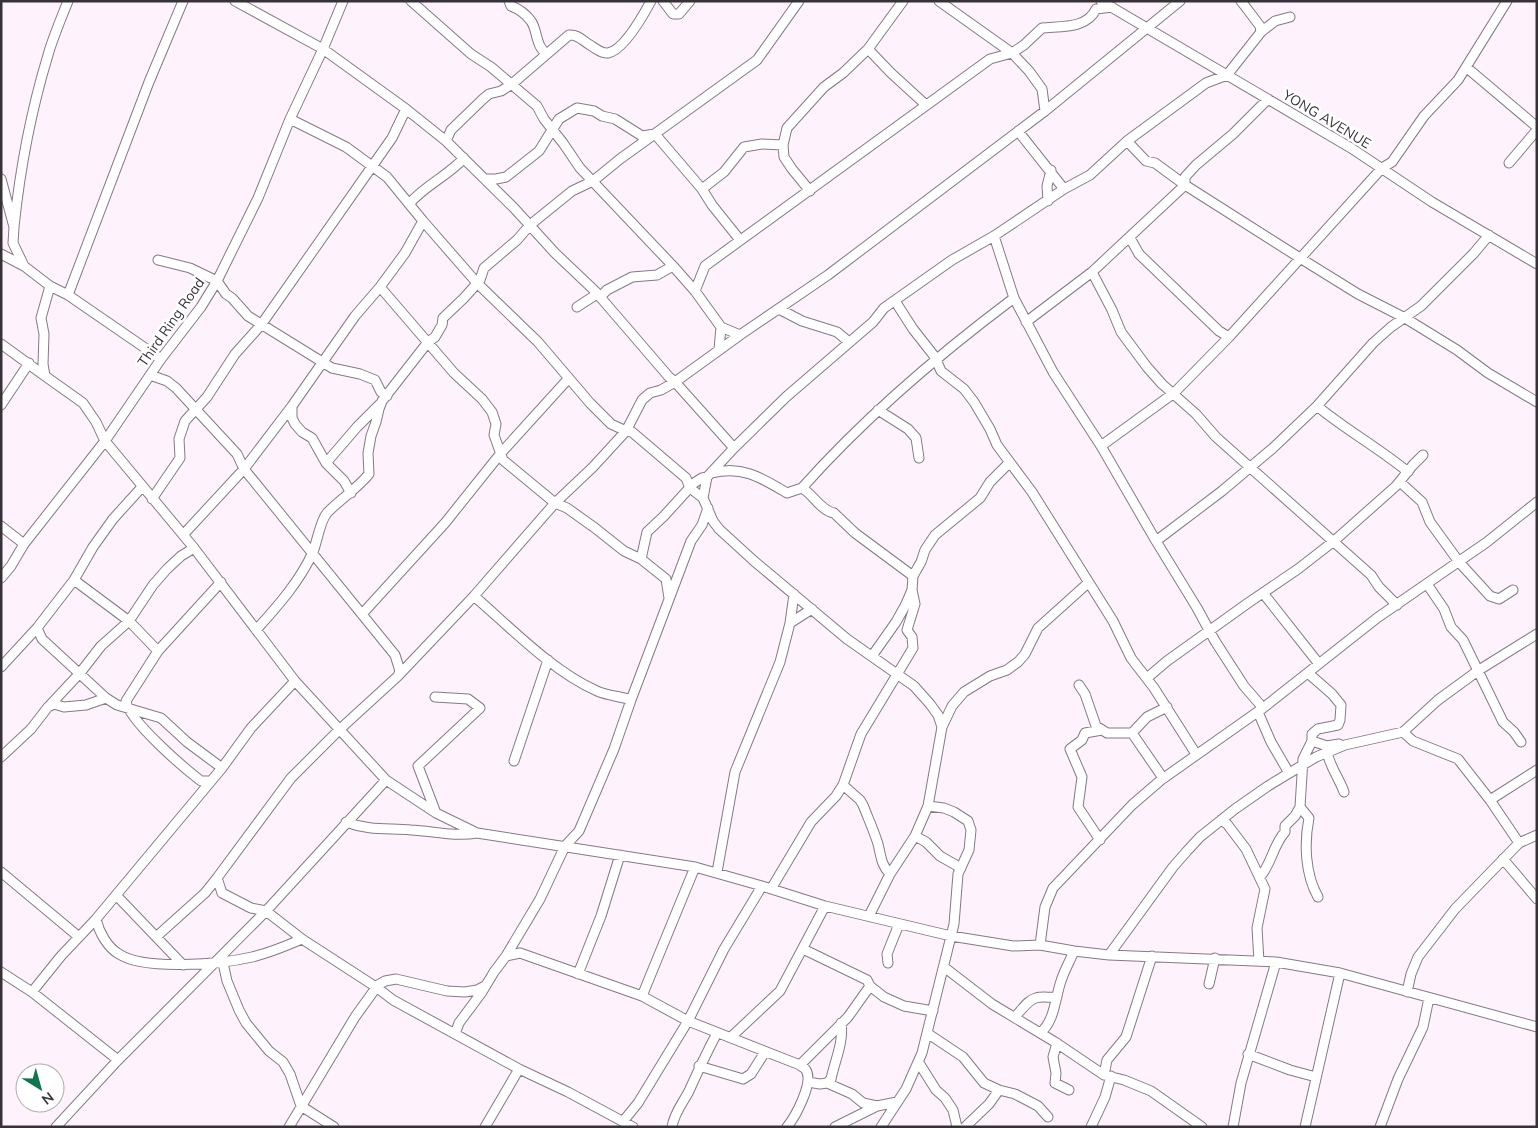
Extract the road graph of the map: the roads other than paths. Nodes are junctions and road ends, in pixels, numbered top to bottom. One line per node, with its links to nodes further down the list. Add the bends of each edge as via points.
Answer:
1 (68, 1): 56 (street, via 48,53 37,94 19,178)
2 (183, 1): 75 (street, via 112,175)
3 (235, 1): 22 (street)
4 (343, 1): 22 (street, Third Ring Road)
5 (411, 1): 27 (street, via 471,54)
6 (509, 1): 24 (street, via 532,22 536,38)
7 (651, 1): 24 (street, via 636,26 613,51 602,52 573,34)
8 (663, 1): 9 (street, via 673,14 679,14)
9 (690, 1)
10 (799, 1): 36 (street, via 757,60)
11 (903, 1): 21 (street)
12 (939, 1): 23 (street)
13 (1101, 1): 17 (street, YONG AVENUE)
14 (1180, 1): 19 (street)
15 (1241, 1): 20 (street)
16 (1507, 1): 25 (street)
17 (1112, 7): 19 (street, YONG AVENUE); 23 (street, via 1096,9 1079,24 1042,28)
18 (1290, 17): 20 (street, via 1275,21)
19 (1147, 28): 26 (street, YONG AVENUE); 31 (street)
20 (1261, 32): 26 (street)
21 (868, 48): 29 (street); 39 (street, via 824,87 787,128)
22 (323, 49): 30 (street); 32 (street, Third Ring Road)
23 (1012, 53): 29 (street, via 990,59); 31 (street, via 1042,89)
24 (547, 54): 27 (street)
25 (1466, 67): 33 (street); 43 (street, via 1424,116 1392,162)
26 (1227, 75): 28 (street, YONG AVENUE); 38 (street, via 1206,83)
27 (512, 84): 34 (street, via 537,106); 37 (street, via 483,99 451,130)
28 (1268, 99): 43 (street, YONG AVENUE); 48 (street, via 1196,165 1186,177)
29 (926, 104): 51 (street)
30 (406, 109): 37 (street); 42 (street, via 392,138)
31 (1046, 111): 35 (street)
32 (290, 119): 42 (street, via 346,147); 70 (street, Third Ring Road, via 258,198)
33 (1537, 128): 41 (street)
34 (552, 130): 36 (street, via 559,119 577,108 615,119 642,136); 46 (street, via 539,151 506,177); 47 (street)
35 (1018, 131): 44 (street); 80 (street)
36 (655, 134): 47 (street); 49 (street)
37 (446, 141): 40 (street)
38 (1127, 141): 48 (street, via 1146,161 1155,163); 50 (street, via 1090,176)
39 (783, 145): 49 (street, via 744,147 724,172); 51 (street, via 784,157)
40 (464, 158): 46 (street); 53 (street, via 421,191)
41 (1509, 162)
42 (371, 166): 53 (street, via 388,177); 83 (street)
43 (1382, 168): 57 (street, YONG AVENUE); 64 (street)
44 (1050, 170): 50 (street); 52 (street)
45 (1, 179): 56 (street)
46 (485, 179): 55 (street)
47 (593, 181): 55 (street, via 572,191); 68 (street)
48 (1185, 185): 59 (street); 64 (street)
49 (702, 189): 60 (street)
50 (1064, 189): 52 (street)
51 (810, 191): 60 (street)
52 (1048, 201): 58 (street)
53 (410, 204): 54 (street)
54 (423, 221): 71 (street); 73 (street)
55 (530, 225): 71 (street, via 484,268); 76 (street)
56 (14, 227): 67 (street, via 13,243)
57 (1489, 235): 66 (street, YONG AVENUE); 81 (street, via 1474,254)
58 (994, 236): 77 (street); 78 (street, via 952,260)
59 (1130, 238): 61 (street); 63 (street)
60 (740, 240): 74 (street, via 704,266)
61 (1121, 247): 63 (street); 69 (street)
62 (1, 254): 67 (street)
63 (1139, 254): 86 (street)
64 (1300, 258): 81 (street); 86 (street)
65 (158, 260): 70 (street, via 190,268)
66 (1536, 261)
67 (24, 266): 72 (street)
68 (673, 266): 74 (street); 76 (street, via 657,275 632,277)
69 (1092, 272): 82 (street); 99 (street, via 1121,332 1147,367)
70 (217, 281): 83 (street, via 248,316); 91 (street, Third Ring Road)
71 (477, 283): 87 (street, via 443,318 435,337); 97 (street, via 538,342)
72 (50, 286): 75 (street); 96 (street, via 41,318)
73 (380, 287): 87 (street); 93 (street)
74 (695, 291): 84 (street)
75 (68, 295): 91 (street)
76 (599, 295): 79 (street); 98 (street)
77 (1014, 298): 82 (street); 92 (street)
78 (895, 301): 88 (street); 92 (street)
79 (577, 307)
80 (779, 309): 85 (street); 88 (street, via 802,321 838,332)
81 (1405, 318): 101 (street); 104 (street, via 1373,344)
82 (1026, 322): 109 (street, via 1053,372)
83 (261, 325): 93 (street); 105 (street, via 235,354 207,398)
84 (721, 327): 85 (street); 90 (street)
85 (740, 334): 90 (street)
86 (1229, 337): 99 (street)
87 (428, 342): 100 (street); 111 (street, via 492,412 496,424 494,435)
88 (850, 342): 110 (street, via 786,397)
89 (1, 344): 94 (street)
90 (720, 349): 98 (street)
91 (161, 359): 95 (street, Third Ring Road)
92 (937, 360): 106 (street); 115 (street, via 941,372 974,402)
93 (322, 361): 100 (street, via 332,368 375,380); 103 (street)
94 (29, 363): 96 (street); 102 (street)
95 (150, 375): 105 (street, via 167,381); 108 (street, Third Ring Road)
96 (45, 376): 108 (street, via 83,404)
97 (569, 378): 107 (street, via 611,424); 111 (street)
98 (675, 382): 107 (street, via 642,400); 110 (street)
99 (1174, 393): 109 (street); 116 (street, via 1216,437)
100 (385, 398): 114 (street); 124 (street, via 371,436 369,474)
101 (1537, 402)
102 (1, 405)
103 (292, 406): 114 (street, via 295,424 312,438); 117 (street)
104 (1318, 406): 116 (street); 118 (street)
105 (196, 409): 117 (street, via 237,454); 125 (street, via 185,421 179,439 180,458)
106 (878, 410): 113 (street, via 916,438); 123 (street, via 848,437)
107 (626, 431): 122 (street, via 632,432 682,473); 127 (street)
108 (105, 440): 121 (street); 134 (street, Third Ring Road)
109 (1101, 446): 132 (street)
110 (734, 448): 119 (street)
111 (501, 453): 127 (street, via 503,460); 155 (street, via 445,523)
112 (1423, 455): 118 (street)
113 (919, 458)
114 (326, 463): 124 (street)
115 (1009, 463): 140 (street, via 990,482 980,498 935,535); 145 (street, via 1032,492)
116 (1251, 467): 132 (street); 133 (street)
117 (244, 469): 131 (street); 136 (street)
118 (1408, 472): 120 (street)
119 (709, 475): 122 (street); 123 (street, via 726,469 760,476 787,493); 126 (street)
120 (1400, 482): 133 (street); 138 (street, via 1422,502 1430,522)
121 (142, 487): 125 (street); 143 (street, via 113,519)
122 (690, 488): 126 (street); 137 (street, via 647,532)
123 (802, 488): 140 (street)
124 (351, 493): 136 (street, via 326,514)
125 (152, 498): 131 (street)
126 (703, 498): 129 (street)
127 (555, 502): 137 (street, via 624,551); 151 (street)
128 (1537, 502): 138 (street)
129 (708, 508): 139 (street); 150 (street, via 719,528)
130 (1, 526): 134 (street)
131 (183, 535): 135 (street)
132 (1156, 541): 160 (street)
133 (1334, 541): 149 (street); 153 (street, via 1371,575 1378,587)
134 (24, 544): 141 (street, Third Ring Road)
135 (194, 548): 144 (street); 156 (street, via 167,569)
136 (313, 553): 155 (street); 159 (street, via 276,608)
137 (641, 559): 142 (street)
138 (1459, 562): 146 (street); 148 (street, via 1490,596 1499,599)
139 (678, 575): 142 (street); 152 (street)
140 (913, 576): 147 (street)
141 (1, 578)
142 (666, 579): 152 (street)
143 (74, 580): 156 (street); 158 (street)
144 (221, 582): 159 (street); 164 (street)
145 (1088, 583): 174 (street, via 1118,630 1131,658); 184 (street, via 1038,628 1018,662 964,692 952,706)
146 (1427, 584): 153 (street); 169 (street)
147 (912, 590): 165 (street, via 896,622); 172 (street, via 915,604 907,630 912,637 913,648)
148 (1513, 590)
149 (1263, 593): 160 (street); 167 (street)
150 (794, 594): 154 (street); 157 (street)
151 (474, 596): 166 (street); 173 (street)
152 (669, 598): 179 (street)
153 (1397, 605): 167 (street)
154 (812, 608): 157 (street); 165 (street, via 846,639)
155 (362, 613): 173 (street, via 395,655 400,670)
156 (129, 621): 164 (street); 170 (street, via 101,646)
157 (790, 622): 222 (street, via 780,662 735,772)
158 (37, 628): 162 (street); 163 (street)
159 (256, 630): 175 (street)
160 (1209, 631): 174 (street); 183 (street)
161 (1537, 634): 169 (street)
162 (27, 638): 163 (street); 168 (street)
163 (42, 639): 170 (street)
164 (158, 651): 180 (street, via 126,701)
165 (872, 656): 172 (street)
166 (548, 660): 179 (street, via 598,691); 195 (street)
167 (1319, 664): 171 (street)
168 (1, 667)
169 (1479, 670): 187 (street, via 1438,700); 190 (street, via 1503,722)
170 (80, 673): 178 (street); 182 (street)
171 (1308, 673): 183 (street); 189 (street, via 1341,705 1338,725 1318,729 1312,734)
172 (896, 674): 184 (street, via 914,686 930,704); 203 (street, via 862,734)
173 (398, 676): 185 (street)
174 (1147, 678): 181 (street)
175 (295, 681): 185 (street); 197 (street, via 251,728)
176 (1079, 684): 186 (street, via 1096,726)
177 (435, 697): 208 (street, via 468,698 480,708 418,766)
178 (106, 698): 180 (street); 182 (street, via 86,705 64,707 54,704)
179 (631, 700): 216 (street, via 579,831)
180 (126, 707): 197 (street, via 161,718); 202 (street, via 138,723 188,771 201,781)
181 (1167, 707): 188 (street, via 1147,717); 193 (street)
182 (48, 708): 194 (street)
183 (1261, 710): 193 (street); 199 (street, via 1271,742)
184 (942, 727): 206 (street)
185 (339, 730): 201 (street); 225 (street, via 292,778)
186 (1102, 730): 188 (street); 214 (street, via 1085,733 1082,740 1070,749 1082,777 1078,807)
187 (1403, 732): 191 (street); 205 (street, via 1412,741 1458,759)
188 (1132, 733): 200 (street)
189 (1312, 741): 191 (street, via 1327,746); 196 (street)
190 (1521, 742)
191 (1344, 746): 192 (street)
192 (1327, 752): 196 (street); 204 (street)
193 (1196, 754): 200 (street)
194 (1, 757)
195 (514, 761)
196 (1303, 765): 199 (street); 207 (street)
197 (222, 768): 202 (street)
198 (1537, 770): 205 (street)
199 (1289, 773): 209 (street)
200 (1163, 778): 214 (street, via 1132,805)
201 (386, 780): 208 (street); 210 (street)
202 (211, 781): 227 (street)
203 (843, 785): 223 (street, via 863,805 884,869); 226 (street, via 811,822)
204 (1344, 792)
205 (1490, 800): 215 (street)
206 (928, 806): 213 (street); 220 (street, via 944,808 968,821 971,830 969,850)
207 (1300, 807): 224 (street, via 1285,826 1285,832 1277,840 1274,853); 228 (street, via 1309,818 1306,849)
208 (436, 813): 211 (street)
209 (1221, 820): 224 (street, via 1246,849); 242 (street, via 1200,837 1173,867)
210 (346, 822): 211 (street, via 377,830); 231 (street)
211 (477, 833): 216 (street)
212 (1537, 835): 215 (street)
213 (915, 836): 220 (street); 223 (street)
214 (1100, 840): 239 (street, via 1053,888 1044,907)
215 (1519, 843): 218 (street)
216 (565, 846): 217 (street); 243 (street, via 540,899)
217 (620, 855): 219 (street); 254 (street)
218 (1503, 858): 229 (street); 260 (street, via 1430,940 1418,957)
219 (695, 867): 222 (street); 261 (street)
220 (961, 868): 235 (street)
221 (1, 872): 236 (street)
222 (716, 872): 226 (street)
223 (890, 874): 232 (street)
224 (1260, 877): 246 (street, via 1265,889 1257,928)
225 (217, 878): 231 (street, via 222,893 251,908); 237 (street)
226 (766, 887): 230 (street); 266 (street, via 724,949)
227 (116, 895): 233 (street); 237 (street)
228 (1318, 897)
229 (1537, 899)
230 (825, 906): 232 (street); 240 (street)
231 (266, 911): 238 (street); 248 (street)
232 (869, 916): 234 (street)
233 (96, 919): 236 (street); 250 (street, via 102,935 120,955)
234 (899, 924): 235 (street); 249 (street, via 887,954)
235 (951, 936): 239 (street, via 1013,946); 251 (street)
236 (79, 937): 259 (street)
237 (156, 937): 250 (street)
238 (302, 939): 248 (street, via 254,957); 258 (street)
239 (1040, 945): 241 (street)
240 (803, 948): 257 (street, via 866,980); 273 (street, via 780,991)
241 (1074, 952): 242 (street); 262 (street)
242 (1109, 955): 244 (street)
243 (506, 956): 254 (street, via 520,953); 256 (street)
244 (1152, 956): 245 (street); 282 (street, via 1126,1036 1107,1060)
245 (1214, 958): 246 (street); 255 (street)
246 (1259, 961): 247 (street)
247 (1276, 962): 253 (street); 276 (street)
248 (219, 963): 250 (street); 277 (street); 289 (street, via 238,1010 269,1050 283,1062)
249 (888, 964)
250 (183, 965)
251 (944, 967): 264 (street); 265 (street)
252 (1, 972): 259 (street)
253 (1340, 973): 260 (street); 283 (street)
254 (578, 974): 261 (street)
255 (1209, 984)
256 (485, 986): 258 (street, via 454,992 396,979); 272 (street, via 458,1024)
257 (870, 986): 264 (street, via 904,1006); 267 (street)
258 (376, 987): 272 (street); 289 (street)
259 (32, 992): 277 (street)
260 (1407, 992): 263 (street)
261 (642, 996): 266 (street)
262 (1057, 997): 265 (street, via 1036,997); 271 (street, via 1045,1029)
263 (1429, 998): 268 (street); 307 (street, via 1422,1026)
264 (933, 1011): 270 (street)
265 (1014, 1017): 271 (street)
266 (688, 1021): 269 (street); 292 (street, via 625,1119)
267 (842, 1023): 279 (street); 285 (street, via 841,1044)
268 (1537, 1027)
269 (718, 1033): 273 (street); 280 (street)
270 (927, 1033): 278 (street); 286 (street, via 963,1057 984,1083)
271 (1040, 1033): 274 (street)
272 (455, 1034): 281 (street)
273 (731, 1037): 275 (street)
274 (1057, 1044): 282 (street); 287 (street, via 1055,1083)
275 (765, 1052): 279 (street); 280 (street, via 751,1074 743,1079)
276 (1248, 1054): 283 (street); 305 (street)
277 (118, 1060): 293 (street)
278 (919, 1064): 288 (street); 301 (street, via 953,1110)
279 (800, 1065): 284 (street, via 806,1070)
280 (699, 1066): 297 (street, via 673,1118)
281 (518, 1069): 292 (street); 296 (street)
282 (1107, 1076): 303 (street, via 1105,1097); 304 (street, via 1151,1091)
283 (1316, 1077): 306 (street)
284 (808, 1082): 285 (street); 298 (street)
285 (828, 1083): 290 (street, via 863,1103)
286 (999, 1090): 291 (street, via 1038,1106); 302 (street)
287 (1069, 1090)
288 (897, 1102): 290 (street); 300 (street)
289 (301, 1106): 294 (street); 295 (street)
290 (877, 1106): 299 (street)
291 (1048, 1117)
292 (629, 1124)
293 (56, 1127)
294 (289, 1127)
295 (334, 1127)
296 (485, 1127)
297 (672, 1127)
298 (787, 1127)
299 (835, 1127)
300 (881, 1127)
301 (957, 1127)
302 (965, 1127)
303 (1091, 1127)
304 (1202, 1127)
305 (1233, 1127)
306 (1305, 1127)
307 (1380, 1127)

